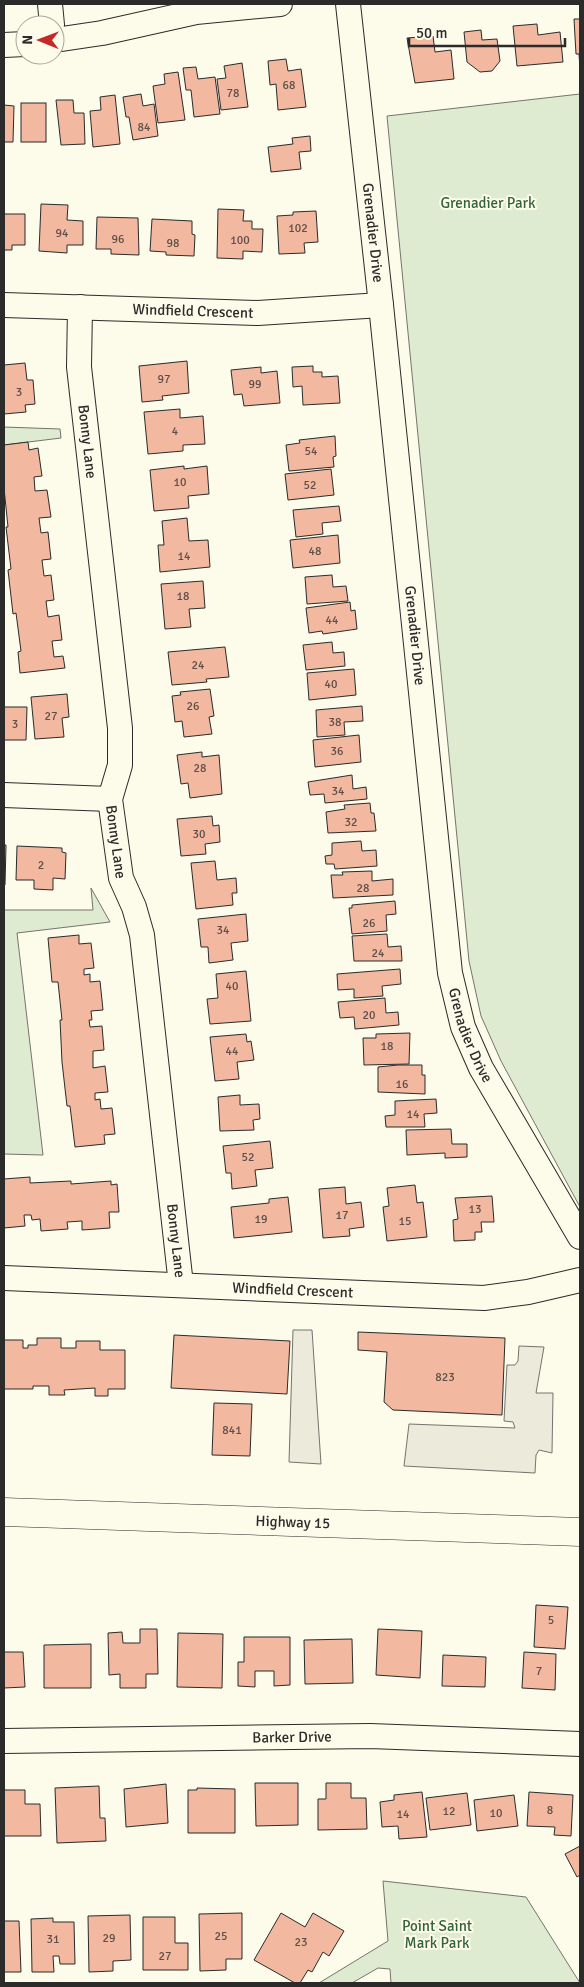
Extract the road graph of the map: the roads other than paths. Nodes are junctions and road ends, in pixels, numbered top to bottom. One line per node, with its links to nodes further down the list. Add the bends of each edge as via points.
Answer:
1 (280, 4): 3 (street, via 196,12)
2 (348, 4): 5 (street, Grenadier Drive)
3 (65, 39)
4 (4, 305): 6 (street, Windfield Crescent)
5 (382, 305): 6 (street, Windfield Crescent, via 258,313); 9 (street, Grenadier Drive, via 450,973 463,1027 481,1068)
6 (80, 307): 8 (street, Bonny Lane, via 79,367 120,728 120,765)
7 (4, 796): 8 (street)
8 (110, 799): 12 (street, Bonny Lane, via 121,878 142,935)
9 (580, 1237)
10 (4, 1278): 12 (street, Windfield Crescent)
11 (580, 1280): 12 (street, Windfield Crescent, via 484,1298)
12 (181, 1285)
13 (4, 1512): 14 (main road, Highway 15)
14 (580, 1532)
15 (4, 1741): 16 (street, Barker Drive, via 370,1736)
16 (580, 1744)

